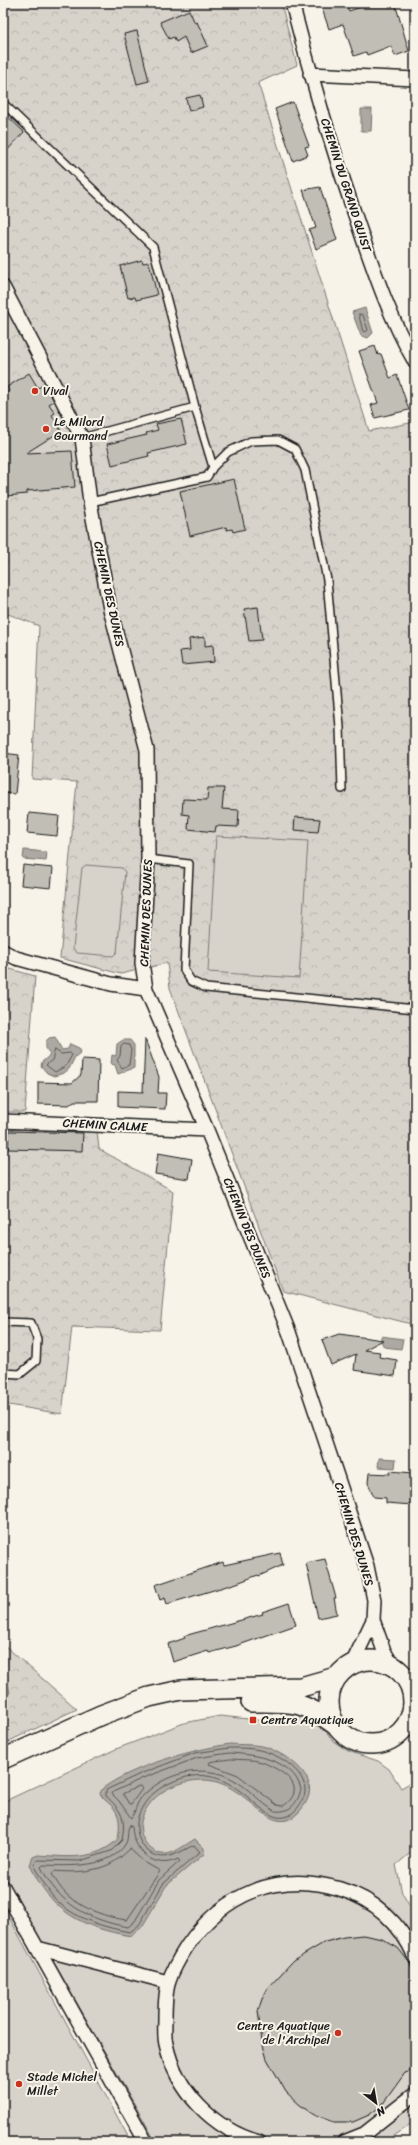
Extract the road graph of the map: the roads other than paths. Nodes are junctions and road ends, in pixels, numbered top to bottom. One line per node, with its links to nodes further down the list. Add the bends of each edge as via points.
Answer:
1 (292, 3): 2 (street, CHEMIN DU GRAND QUIST)
2 (310, 74): 3 (street); 6 (street, CHEMIN DU GRAND QUIST, via 368,256 402,339)
3 (415, 78)
4 (3, 103): 7 (lane, via 153,247)
5 (3, 287): 8 (street, CHEMIN DES DUNES)
6 (415, 362)
7 (195, 408): 8 (lane); 9 (lane)
8 (82, 438): 10 (street, CHEMIN DES DUNES)
9 (212, 467): 10 (lane, via 207,477); 11 (lane, via 228,452 251,441 278,440 295,449 305,470 327,580 340,727)
10 (90, 502): 12 (street, CHEMIN DES DUNES, via 110,609 147,750)
11 (342, 789)
12 (148, 859): 14 (street, CHEMIN DES DUNES, via 142,963); 15 (lane, via 189,864 184,970 191,981 206,988)
13 (3, 951): 14 (street, via 16,958 111,984)
14 (146, 989): 17 (street, CHEMIN DES DUNES)
15 (415, 1009)
16 (3, 1121): 17 (street, CHEMIN CALME)
17 (207, 1130): 20 (street, CHEMIN DES DUNES, via 288,1332 367,1566 374,1600)
18 (3, 1322): 19 (lane, via 31,1323 37,1339 36,1361 20,1374)
19 (3, 1373)
20 (373, 1620): 21 (street, CHEMIN DES DUNES); 22 (street, CHEMIN DES DUNES, via 384,1650)
21 (352, 1664): 22 (street, via 364,1660 381,1660); 24 (street)
22 (395, 1667): 23 (street); 26 (street, via 407,1680 413,1696)
23 (415, 1671)
24 (336, 1676): 25 (street, via 301,1688); 27 (street, via 329,1692 328,1708)
25 (197, 1691): 27 (street, via 245,1702 301,1704); 28 (street, via 181,1690 149,1697 101,1715)
26 (414, 1711): 27 (street, via 397,1735 377,1744 360,1744 345,1737)
27 (334, 1724)
28 (3, 1759)
29 (3, 1887): 30 (street)
30 (36, 1948): 32 (street); 35 (street)
31 (415, 1958): 32 (street, via 399,1927 368,1899 328,1885 282,1883 264,1887 231,1901 215,1914 197,1932 176,1963)
32 (168, 1982): 34 (street, via 165,2008 166,2043 176,2075 193,2101 216,2122)
33 (415, 2094): 36 (street, via 364,2134)
34 (251, 2141)
35 (146, 2142)
36 (344, 2142)

